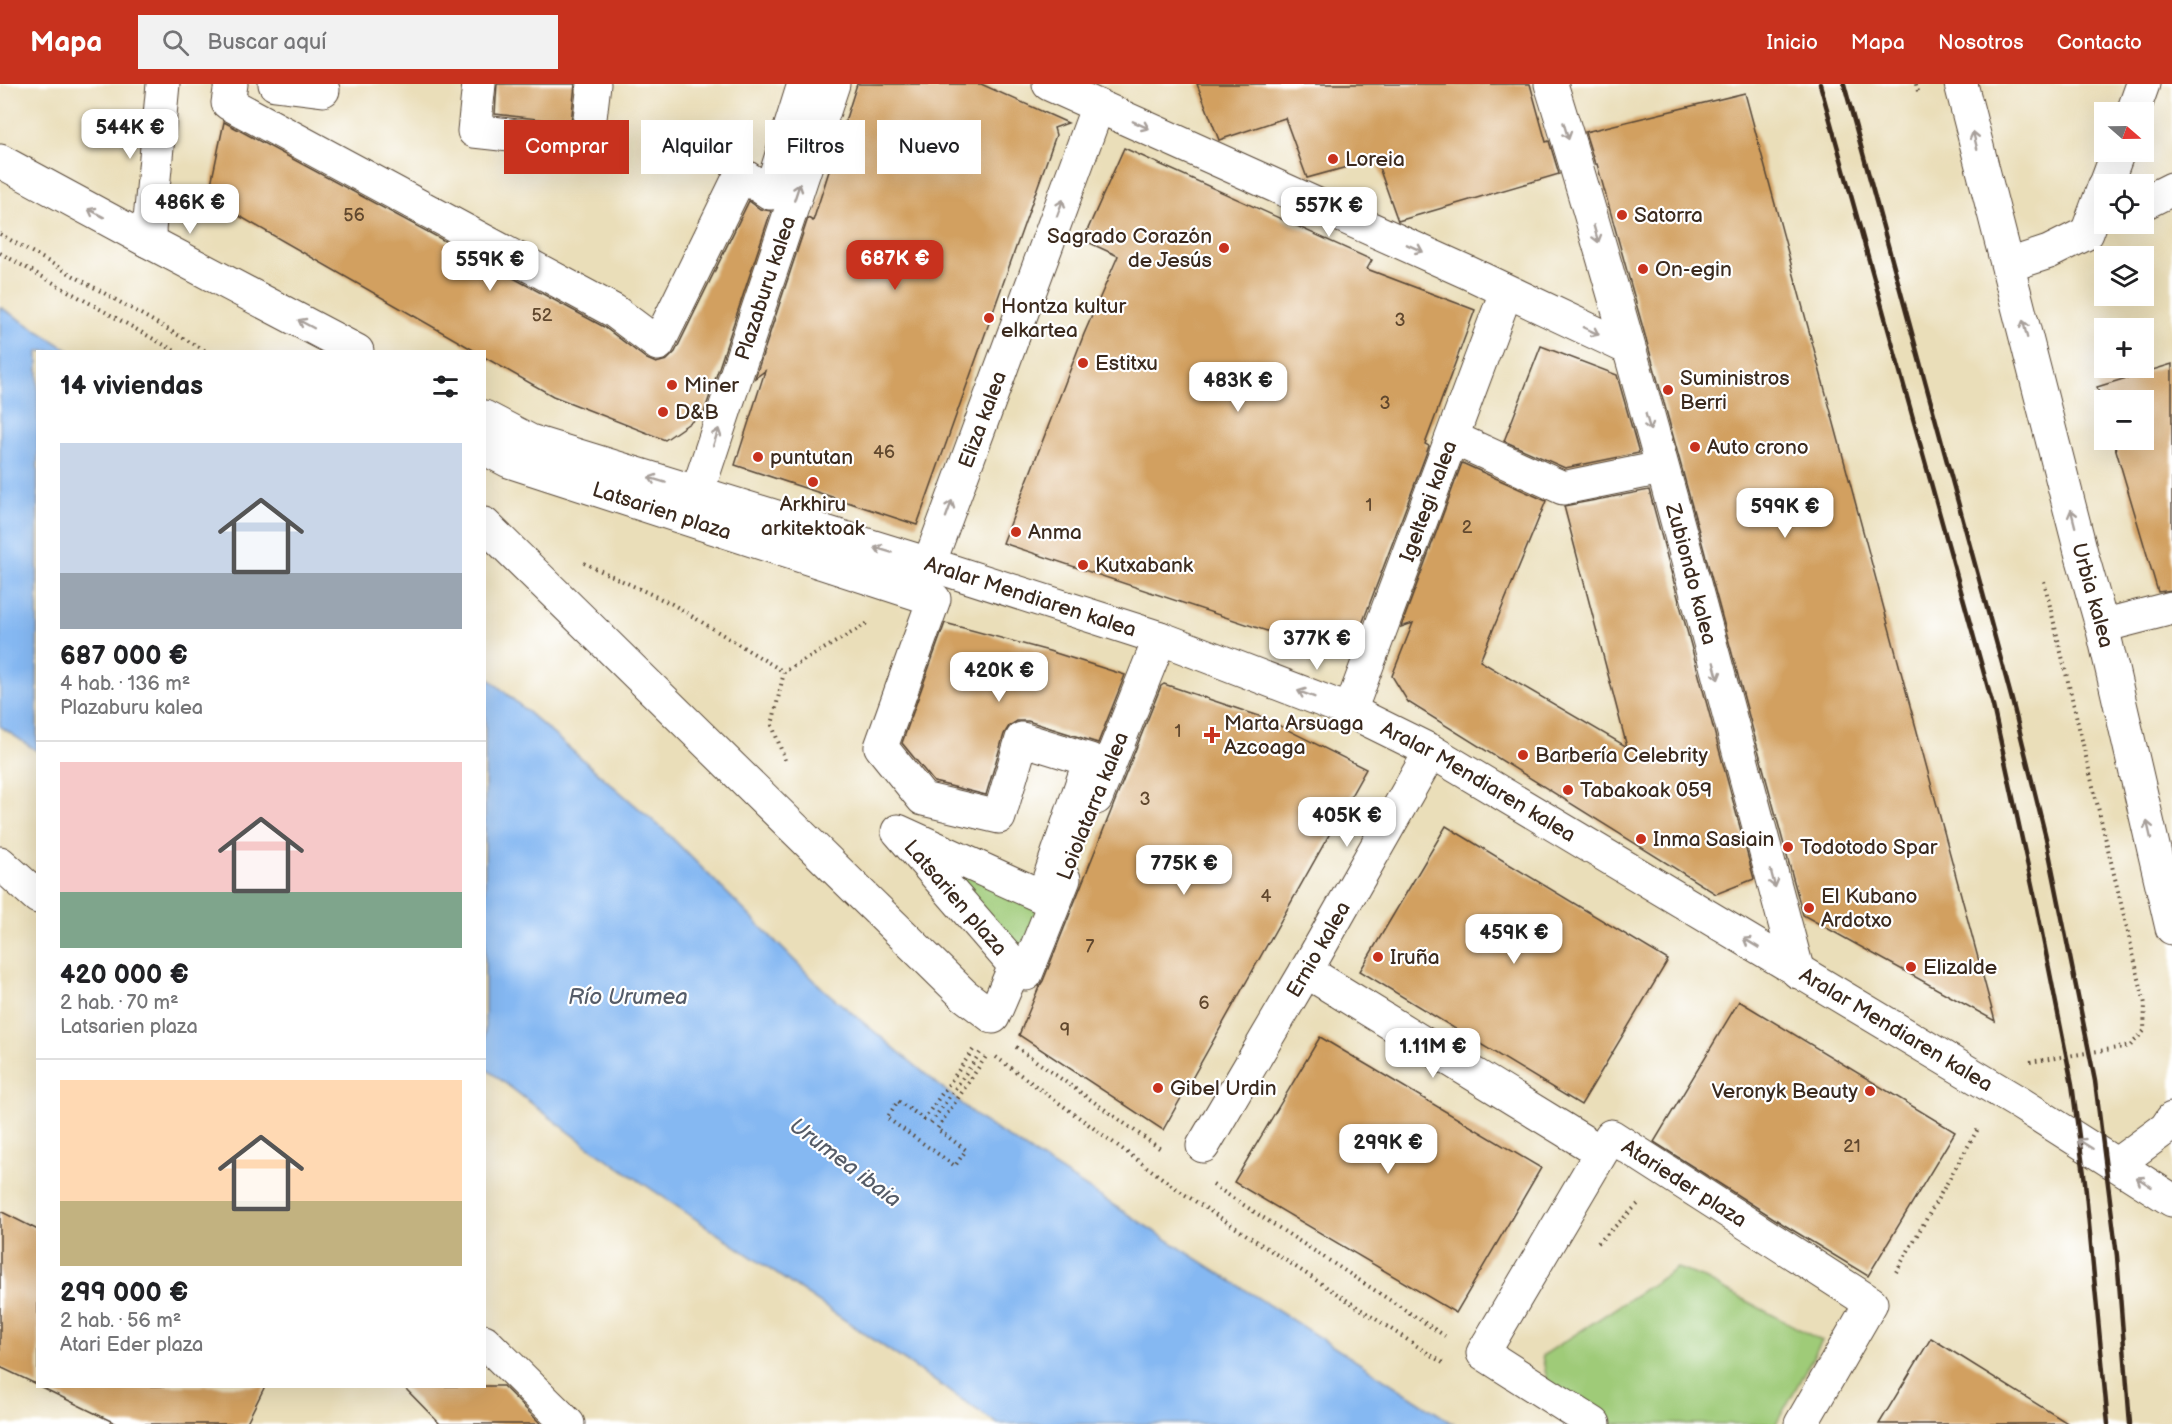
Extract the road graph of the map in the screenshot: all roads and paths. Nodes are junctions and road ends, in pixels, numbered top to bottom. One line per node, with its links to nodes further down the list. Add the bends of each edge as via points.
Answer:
1 (163, 84): 22 (street)
2 (231, 84): 6 (street, via 228,104 614,311 658,344 741,174 770,193)
3 (275, 84): 13 (street)
4 (479, 84): 5 (street, via 474,131 587,144)
5 (594, 84)
6 (804, 84)
7 (832, 84): 34 (street, Plazaburu kalea, one-way to 7)
8 (1049, 84): 16 (street)
9 (1551, 84): 26 (street, Zubiondo kalea, one-way to 26)
10 (1916, 84): 14 (path)
11 (1961, 84): 24 (street, Urbia kalea, one-way to 11)
12 (2143, 84): 15 (street)
13 (323, 90)
14 (1919, 95)
15 (2137, 102)
16 (1098, 106): 25 (street, one-way to 25); 38 (street, Eliza kalea, one-way to 16)
17 (0, 161): 22 (street, one-way to 17)
18 (2172, 189): 19 (street)
19 (2154, 199)
20 (2094, 229): 24 (street, via 2049,252)
21 (0, 234): 28 (path)
22 (148, 241): 29 (street, one-way to 22)
23 (0, 253): 27 (path)
24 (2009, 265): 40 (street, Urbia kalea, one-way to 24)
25 (1506, 292): 26 (street, one-way to 26); 31 (street, Igeltegi kalea)
26 (1628, 348): 33 (street, Zubiondo kalea, one-way to 33)
27 (173, 350)
28 (204, 350)
29 (355, 350)
30 (486, 418): 34 (street, Aralar Mendiaren kalea, one-way to 30, via 530,441)
31 (1453, 438): 33 (street, via 1563,488); 43 (street, Igeltegi kalea)
32 (486, 449): 38 (street, Latsarien plaza, via 509,460)
33 (1661, 468): 51 (street, Zubiondo kalea, one-way to 51)
34 (697, 493): 38 (street, Aralar Mendiaren kalea, one-way to 34)
35 (486, 526): 38 (street, Latsarien plaza, via 955,987 993,1017 1015,966 898,831 1043,897 1090,760 1022,738 999,817 923,799 881,747 934,599)
36 (577, 560): 42 (path, via 672,604)
37 (2043, 578): 56 (path, via 2145,1004 2144,1031 2130,1046 2029,1062 2010,1073)
38 (924, 579): 41 (street, Aralar Mendiaren kalea); 42 (path)
39 (2172, 608): 40 (street)
40 (2102, 626): 47 (street, Urbia kalea, one-way to 40)
41 (1160, 638): 43 (street, Aralar Mendiaren kalea, one-way to 41); 52 (street, Loiolatarra kalea)
42 (784, 672): 45 (path, via 772,725)
43 (1350, 711): 44 (street, Aralar Mendiaren kalea)
44 (1431, 751): 50 (street, Ernio kalea); 51 (street, Aralar Mendiaren kalea, one-way to 44)
45 (789, 769)
46 (0, 862): 48 (street)
47 (2167, 886): 49 (street, Urbia kalea)
48 (36, 895)
49 (2172, 928)
50 (1306, 971): 59 (street); 60 (street, Ernio kalea)
51 (1798, 972): 56 (street, Aralar Mendiaren kalea)
52 (1026, 974)
53 (978, 1043): 55 (path, via 924,1119 898,1101 887,1118 956,1166 966,1150 937,1129)
54 (984, 1047): 58 (path)
55 (990, 1052)
56 (1998, 1092): 61 (street, Aralar Mendiaren kalea, one-way to 56); 65 (path, via 1889,1286)
57 (2172, 1119): 61 (street, via 2166,1128)
58 (931, 1123)
59 (1586, 1143)
60 (1203, 1146)
61 (2116, 1164): 63 (street, Aralar Mendiaren kalea, one-way to 61)
62 (1646, 1197): 64 (path)
63 (2172, 1200)
64 (1594, 1246)
65 (1871, 1303): 68 (street, Atarieder plaza, via 1611,1136 1483,1353); 69 (street)
66 (486, 1343): 67 (street)
67 (568, 1424)
68 (1594, 1424)
69 (1801, 1424)

